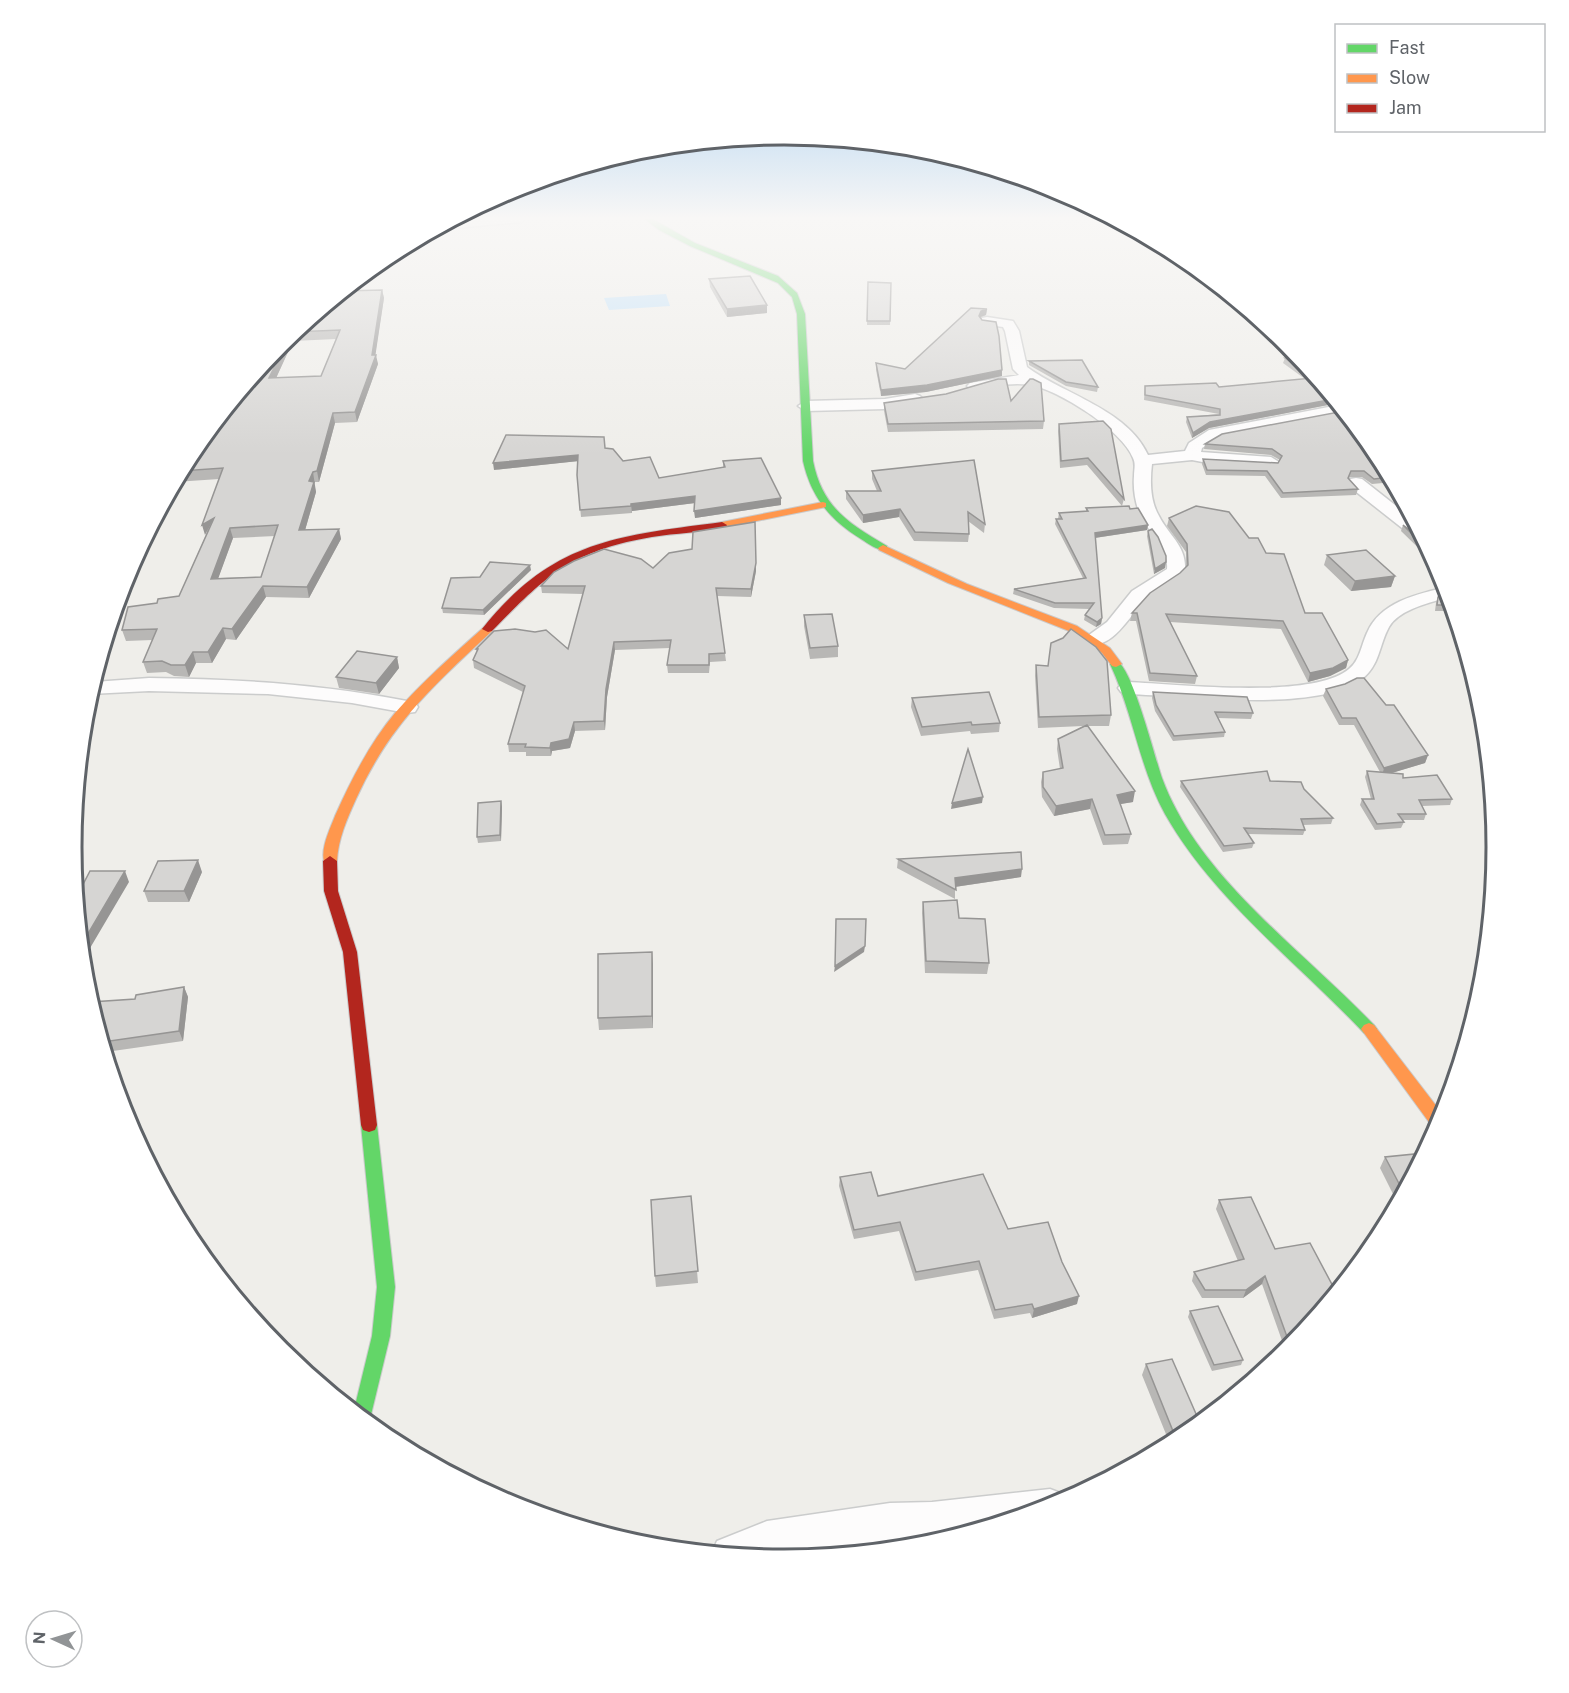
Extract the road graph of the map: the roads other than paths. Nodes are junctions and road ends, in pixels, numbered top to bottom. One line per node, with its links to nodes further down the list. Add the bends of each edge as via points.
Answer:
1 (795, 297): 8 (street, via 801,309)
2 (987, 321): 3 (street, via 1008,324)
3 (1020, 369): 4 (street); 5 (street)
4 (997, 381): 5 (street); 6 (street)
5 (1036, 381): 11 (street, via 1101,414)
6 (955, 392)
7 (934, 396): 8 (street, via 885,404)
8 (807, 406): 14 (street, via 809,468 814,490)
9 (1335, 412): 10 (street, via 1215,434 1195,446)
10 (1192, 455): 11 (street); 12 (street)
11 (1143, 460): 17 (street, via 1148,514 1175,552 1176,571 1139,595 1114,626)
12 (1271, 462)
13 (1356, 483): 15 (street)
14 (823, 505): 17 (street, via 851,529 911,563 1076,629); 20 (street, via 775,517 615,541 574,553 545,573)
15 (1407, 523)
16 (1440, 596): 19 (street, via 1398,610 1385,619 1364,667 1346,681 1317,689 1279,692)
17 (1092, 640): 19 (street, via 1112,656)
18 (101, 687): 20 (street, via 125,683 259,687)
19 (1128, 688): 21 (street, via 1146,753 1171,812 1187,837 1260,923 1360,1020)
20 (408, 707): 22 (street, via 382,740 358,783 330,850 331,891 350,952 386,1287)
21 (1433, 1115)
22 (364, 1408)
23 (1006, 1512): 24 (street, via 890,1522 767,1540)
24 (748, 1547)

